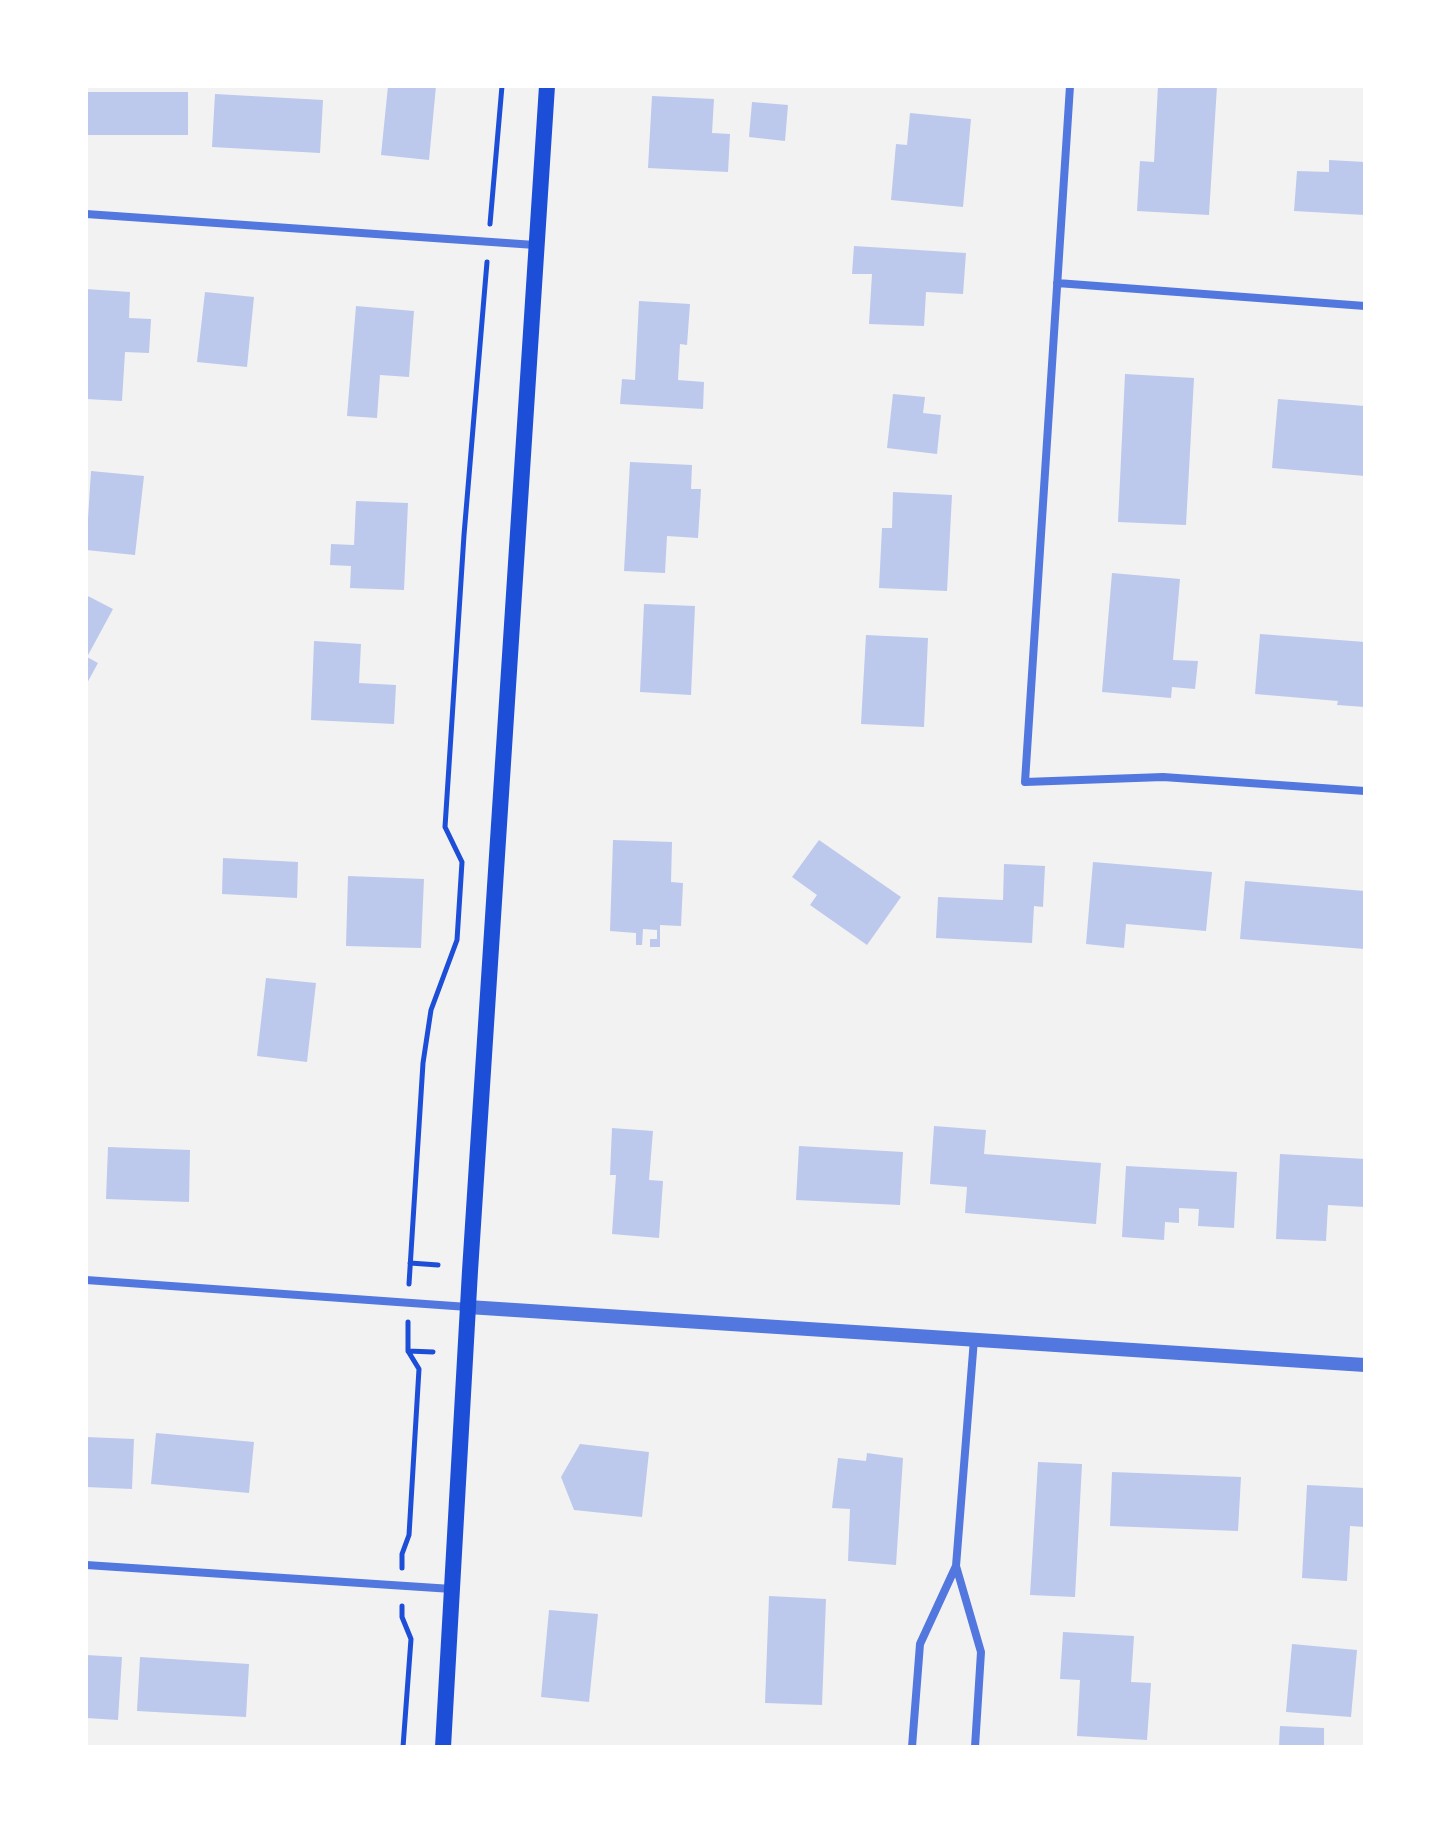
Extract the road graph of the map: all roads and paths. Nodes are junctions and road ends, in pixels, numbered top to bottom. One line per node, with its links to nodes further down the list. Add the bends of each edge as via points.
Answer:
1 (502, 86): 5 (path)
2 (547, 86): 6 (main road)
3 (1070, 86): 7 (street)
4 (86, 214): 5 (street)
5 (488, 241): 6 (street); 10 (path, via 445,827 462,862 457,940 431,1010 423,1063)
6 (535, 245): 14 (main road)
7 (1057, 283): 8 (street); 9 (street, via 1025,782 1163,777)
8 (1365, 306)
9 (1365, 791)
10 (410, 1263): 11 (path); 13 (path)
11 (438, 1265)
12 (86, 1280): 13 (street)
13 (409, 1303): 14 (street); 16 (path)
14 (468, 1307): 15 (street); 22 (main road)
15 (974, 1339): 18 (street); 20 (street)
16 (408, 1351): 17 (path); 21 (path, via 419,1369)
17 (433, 1352)
18 (1365, 1365)
19 (86, 1565): 21 (street)
20 (956, 1566): 25 (street, via 920,1644); 26 (street, via 981,1652)
21 (402, 1586): 22 (street); 23 (path, via 402,1617 411,1639)
22 (453, 1589): 24 (main road)
23 (403, 1747)
24 (443, 1747)
25 (912, 1747)
26 (975, 1747)

